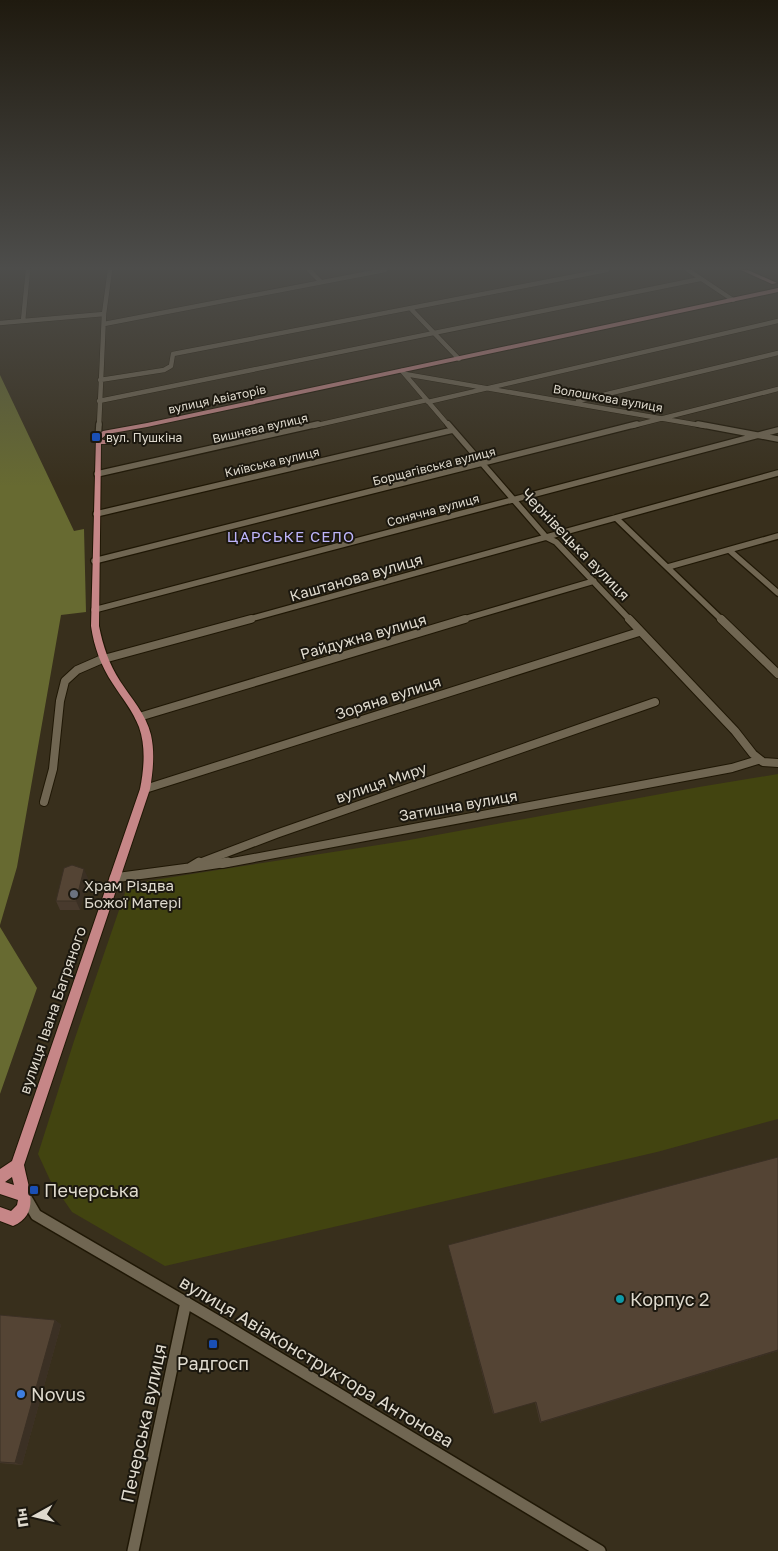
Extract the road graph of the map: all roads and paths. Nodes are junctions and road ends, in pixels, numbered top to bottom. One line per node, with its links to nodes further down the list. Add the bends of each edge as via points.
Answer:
1 (103, 342): 10 (street, вулиця Івана Багряного)
2 (234, 342): 10 (street, via 173,354 171,366 164,370)
3 (392, 342): 13 (street)
4 (442, 342): 8 (street)
5 (536, 342): 8 (main road, вулиця Авіаторів)
6 (683, 342): 11 (street, Вишнева вулиця)
7 (778, 353): 15 (street)
8 (459, 359): 9 (main road, вулиця Авіаторів)
9 (403, 373): 11 (street, Волошкова вулиця); 14 (street, Чернівецька вулиця); 18 (main road, вулиця Авіаторів)
10 (100, 380): 13 (street, вулиця Івана Багряного)
11 (484, 387): 14 (street, Вишнева вулиця); 15 (street, Волошкова вулиця)
12 (778, 389): 16 (street, Борщагівська вулиця)
13 (99, 401): 17 (street, вулиця Івана Багряного)
14 (427, 401): 19 (street, Чернівецька вулиця); 27 (street, Вишнева вулиця)
15 (576, 402): 16 (street, Волошкова вулиця)
16 (666, 418): 22 (street, Волошкова вулиця); 26 (street, Борщагівська вулиця)
17 (98, 422): 21 (street, via 105,430); 23 (street, вулиця Івана Багряного)
18 (147, 425): 21 (main road, вулиця Авіаторів); 25 (main road, вулиця Авіаторів)
19 (453, 430): 26 (street, Чернівецька вулиця); 30 (street, Київська вулиця)
20 (778, 430): 22 (street, Сонячна вулиця)
21 (112, 431): 23 (main road, вулиця Авіаторів, via 101,433); 25 (main road, via 121,434)
22 (757, 435): 24 (street, Волошкова вулиця); 29 (street, Сонячна вулиця)
23 (98, 439): 25 (main road, via 104,443); 27 (main road, вулиця Івана Багряного)
24 (778, 439)
25 (117, 441): 27 (main road)
26 (483, 465): 29 (street, Чернівецька вулиця); 35 (street, Борщагівська вулиця)
27 (97, 469): 30 (main road, вулиця Івана Багряного)
28 (778, 473): 31 (street, Каштанова вулиця)
29 (514, 500): 33 (street, Чернівецька вулиця); 39 (street, Сонячна вулиця)
30 (96, 514): 35 (main road, вулиця Івана Багряного)
31 (616, 518): 33 (street, Каштанова вулиця); 36 (street)
32 (778, 536): 34 (street)
33 (546, 537): 37 (street, Чернівецька вулиця, via 556,542); 41 (street, Каштанова вулиця)
34 (729, 550): 36 (street); 38 (street)
35 (94, 561): 39 (main road, вулиця Івана Багряного)
36 (668, 568): 42 (street)
37 (594, 581): 40 (street, Чернівецька вулиця); 44 (street, Райдужна вулиця)
38 (778, 593)
39 (94, 610): 41 (main road, вулиця Івана Багряного, via 96,634)
40 (639, 632): 45 (street, Чернівецька вулиця, via 735,731); 47 (street, Зоряна вулиця)
41 (104, 660): 44 (main road, вулиця Івана Багряного); 48 (street, Каштанова вулиця, via 70,674 65,680 52,774)
42 (777, 674)
43 (655, 702): 49 (street, вулиця Миру, via 276,834)
44 (139, 717): 47 (main road, вулиця Івана Багряного, via 149,756)
45 (758, 760): 46 (street, via 767,764); 49 (street, Затишна вулиця, via 732,768)
46 (778, 763)
47 (145, 789): 50 (main road, вулиця Івана Багряного)
48 (44, 802)
49 (189, 868): 50 (street, вулиця Миру)
50 (114, 878): 51 (main road, вулиця Івана Багряного)
51 (17, 1165): 52 (main road); 54 (main road, вулиця Івана Багряного)
52 (0, 1177)
53 (0, 1187): 54 (main road)
54 (23, 1194): 55 (street, вулиця Авіаконструктора Антонова); 56 (main road, via 25,1205 22,1212)
55 (36, 1215): 56 (street); 57 (street, вулиця Авіаконструктора Антонова)
56 (7, 1216)
57 (186, 1302): 58 (street, Печерська вулиця); 59 (street, вулиця Авіаконструктора Антонова)
58 (133, 1551)
59 (600, 1551)

